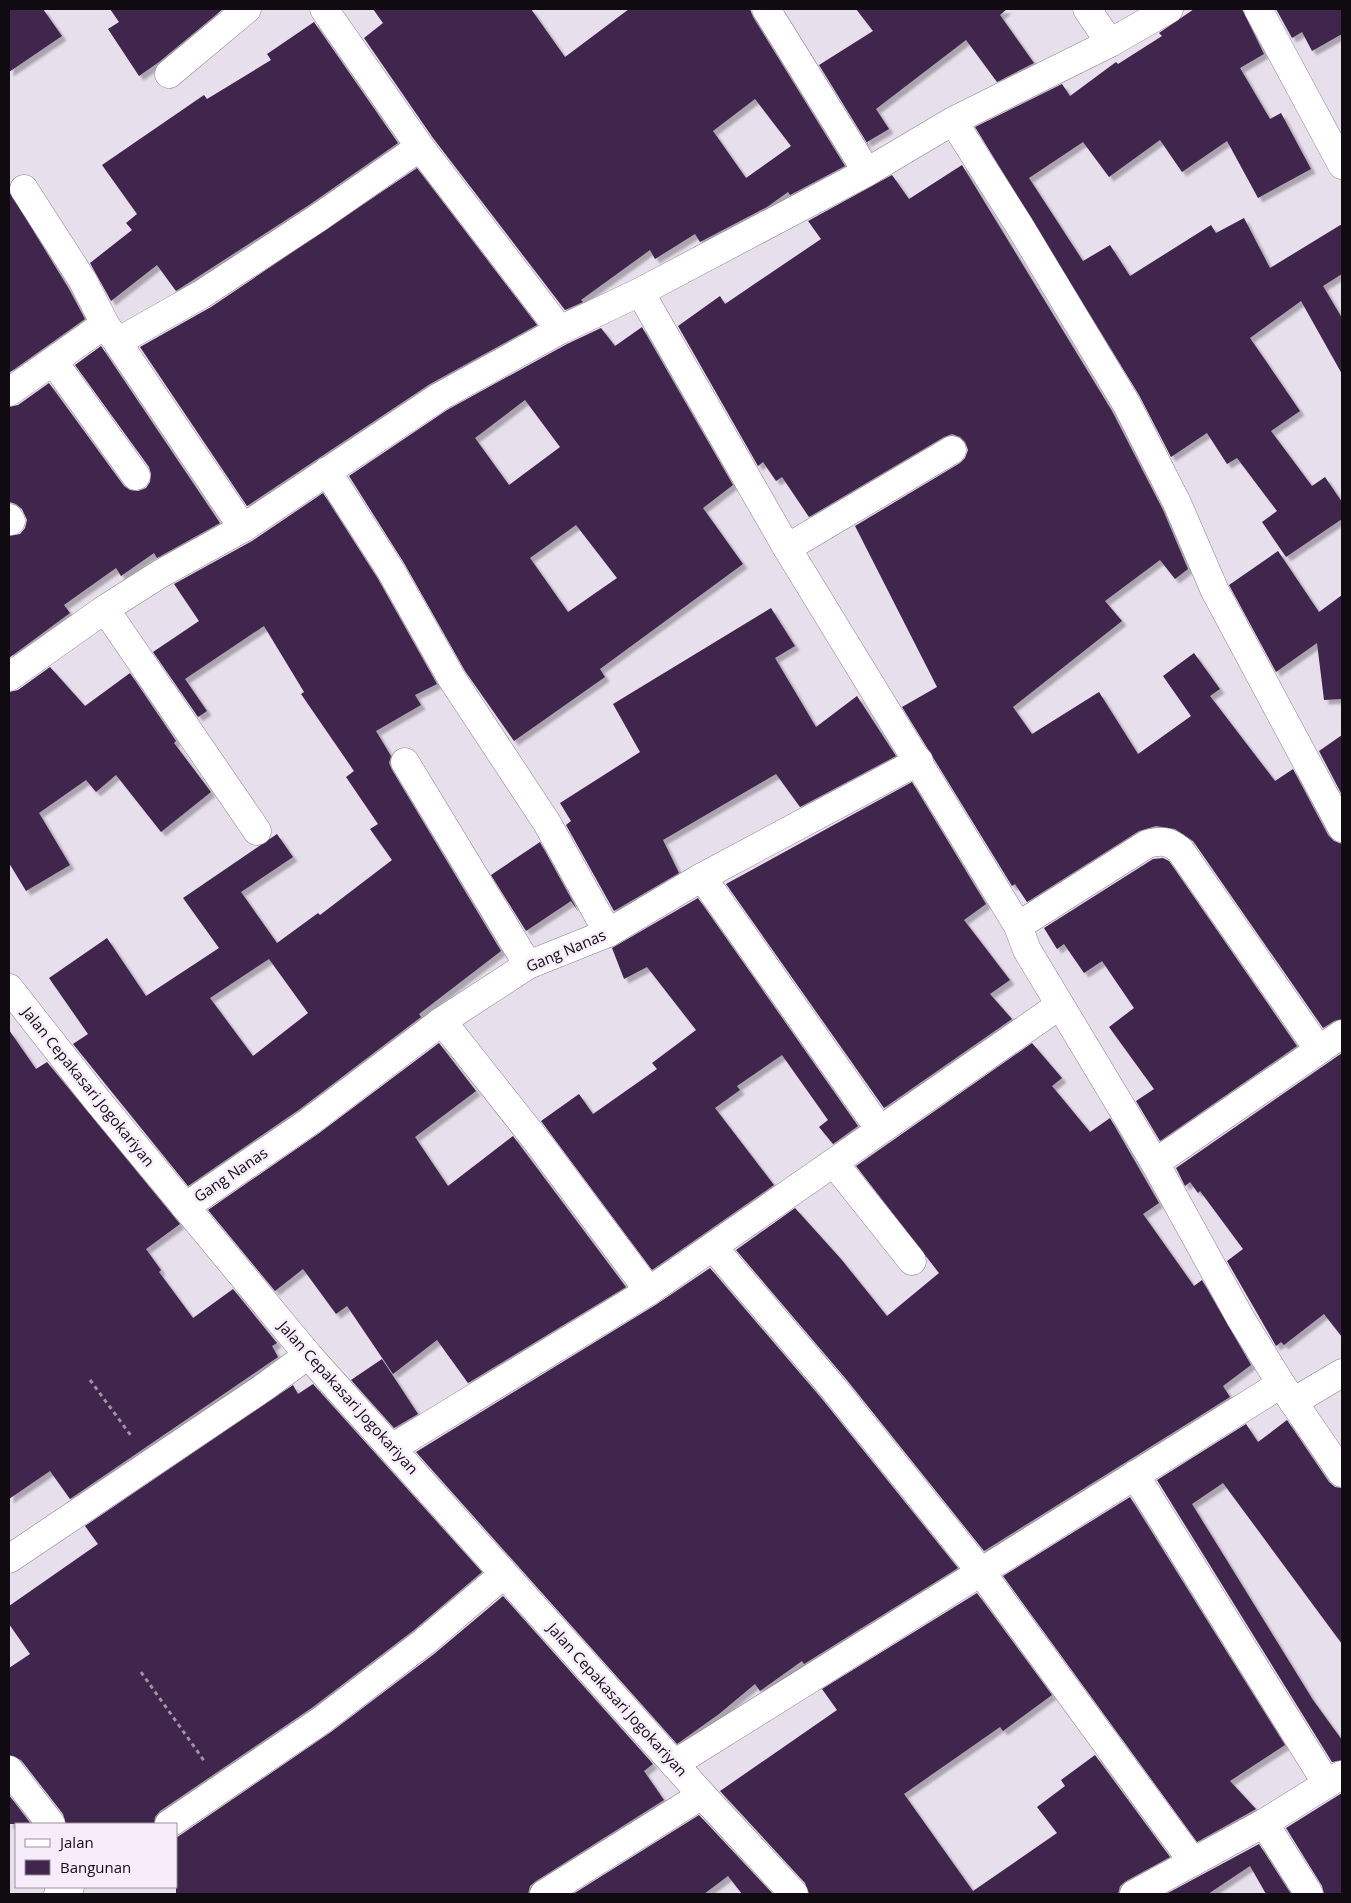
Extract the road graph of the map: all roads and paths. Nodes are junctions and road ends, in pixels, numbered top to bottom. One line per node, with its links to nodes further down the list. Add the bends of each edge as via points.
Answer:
1 (247, 9): 8 (street)
2 (324, 9): 10 (street)
3 (766, 9): 12 (street)
4 (1087, 9): 7 (street)
5 (1169, 9): 7 (street)
6 (1258, 9): 11 (street)
7 (1110, 43): 9 (street)
8 (169, 74)
9 (953, 121): 12 (street); 28 (street, via 1126,403 1177,503 1215,591)
10 (420, 147): 15 (street); 16 (street, via 210,289)
11 (1342, 165)
12 (867, 172): 14 (street)
13 (24, 190): 16 (street)
14 (640, 292): 15 (street); 23 (street)
15 (560, 330): 20 (street, via 439,397)
16 (112, 332): 17 (street); 22 (street)
17 (53, 361): 18 (street); 21 (street)
18 (9, 392)
19 (952, 450): 23 (street)
20 (327, 471): 22 (street); 32 (street, via 391,571 452,679 547,823)
21 (136, 476)
22 (243, 528): 24 (street, via 160,574)
23 (787, 548): 26 (street)
24 (105, 610): 25 (street); 29 (street)
25 (9, 678)
26 (919, 761): 30 (street, Gang Nanas); 31 (street)
27 (405, 762): 33 (street)
28 (1342, 828)
29 (257, 830)
30 (702, 877): 32 (street, Gang Nanas); 39 (street)
31 (1018, 926): 35 (street, via 1027,950); 38 (street, via 1147,844 1160,840 1171,843 1180,850)
32 (608, 933): 33 (street, Gang Nanas)
33 (528, 966): 36 (street, Gang Nanas)
34 (9, 988): 42 (street, Jalan Cepakasari Jogokariyan)
35 (1060, 1005): 39 (street); 41 (street)
36 (442, 1021): 42 (street, Gang Nanas, via 309,1122); 45 (street)
37 (1342, 1034): 38 (street)
38 (1319, 1050): 41 (street)
39 (880, 1130): 40 (street)
40 (834, 1162): 43 (street); 44 (street)
41 (1154, 1162): 49 (street, via 1241,1319)
42 (185, 1207): 46 (street, Jalan Cepakasari Jogokariyan)
43 (713, 1247): 45 (street); 55 (street, via 834,1389)
44 (912, 1261)
45 (649, 1291): 50 (street)
46 (308, 1355): 50 (street, Jalan Cepakasari Jogokariyan); 51 (street)
47 (1342, 1373): 49 (street)
48 (90, 1380): 51 (path)
49 (1287, 1393): 52 (street); 53 (street)
50 (392, 1448): 56 (street, Jalan Cepakasari Jogokariyan)
51 (152, 1463): 54 (street)
52 (1342, 1473)
53 (1135, 1475): 55 (street); 60 (street)
54 (9, 1559)
55 (981, 1572): 58 (street); 66 (street)
56 (504, 1574): 58 (street, Jalan Cepakasari Jogokariyan); 61 (street, via 424,1642 322,1720)
57 (141, 1672): 61 (path)
58 (674, 1764): 62 (street, Jalan Cepakasari Jogokariyan)
59 (9, 1770): 63 (street)
60 (1334, 1779): 65 (street)
61 (223, 1787): 64 (street)
62 (702, 1795): 67 (street); 68 (street, Jalan Cepakasari Jogokariyan)
63 (50, 1823)
64 (169, 1823)
65 (1264, 1823): 66 (street); 70 (street)
66 (1193, 1862): 69 (street)
67 (544, 1894)
68 (794, 1894)
69 (1134, 1894)
70 (1310, 1894)

